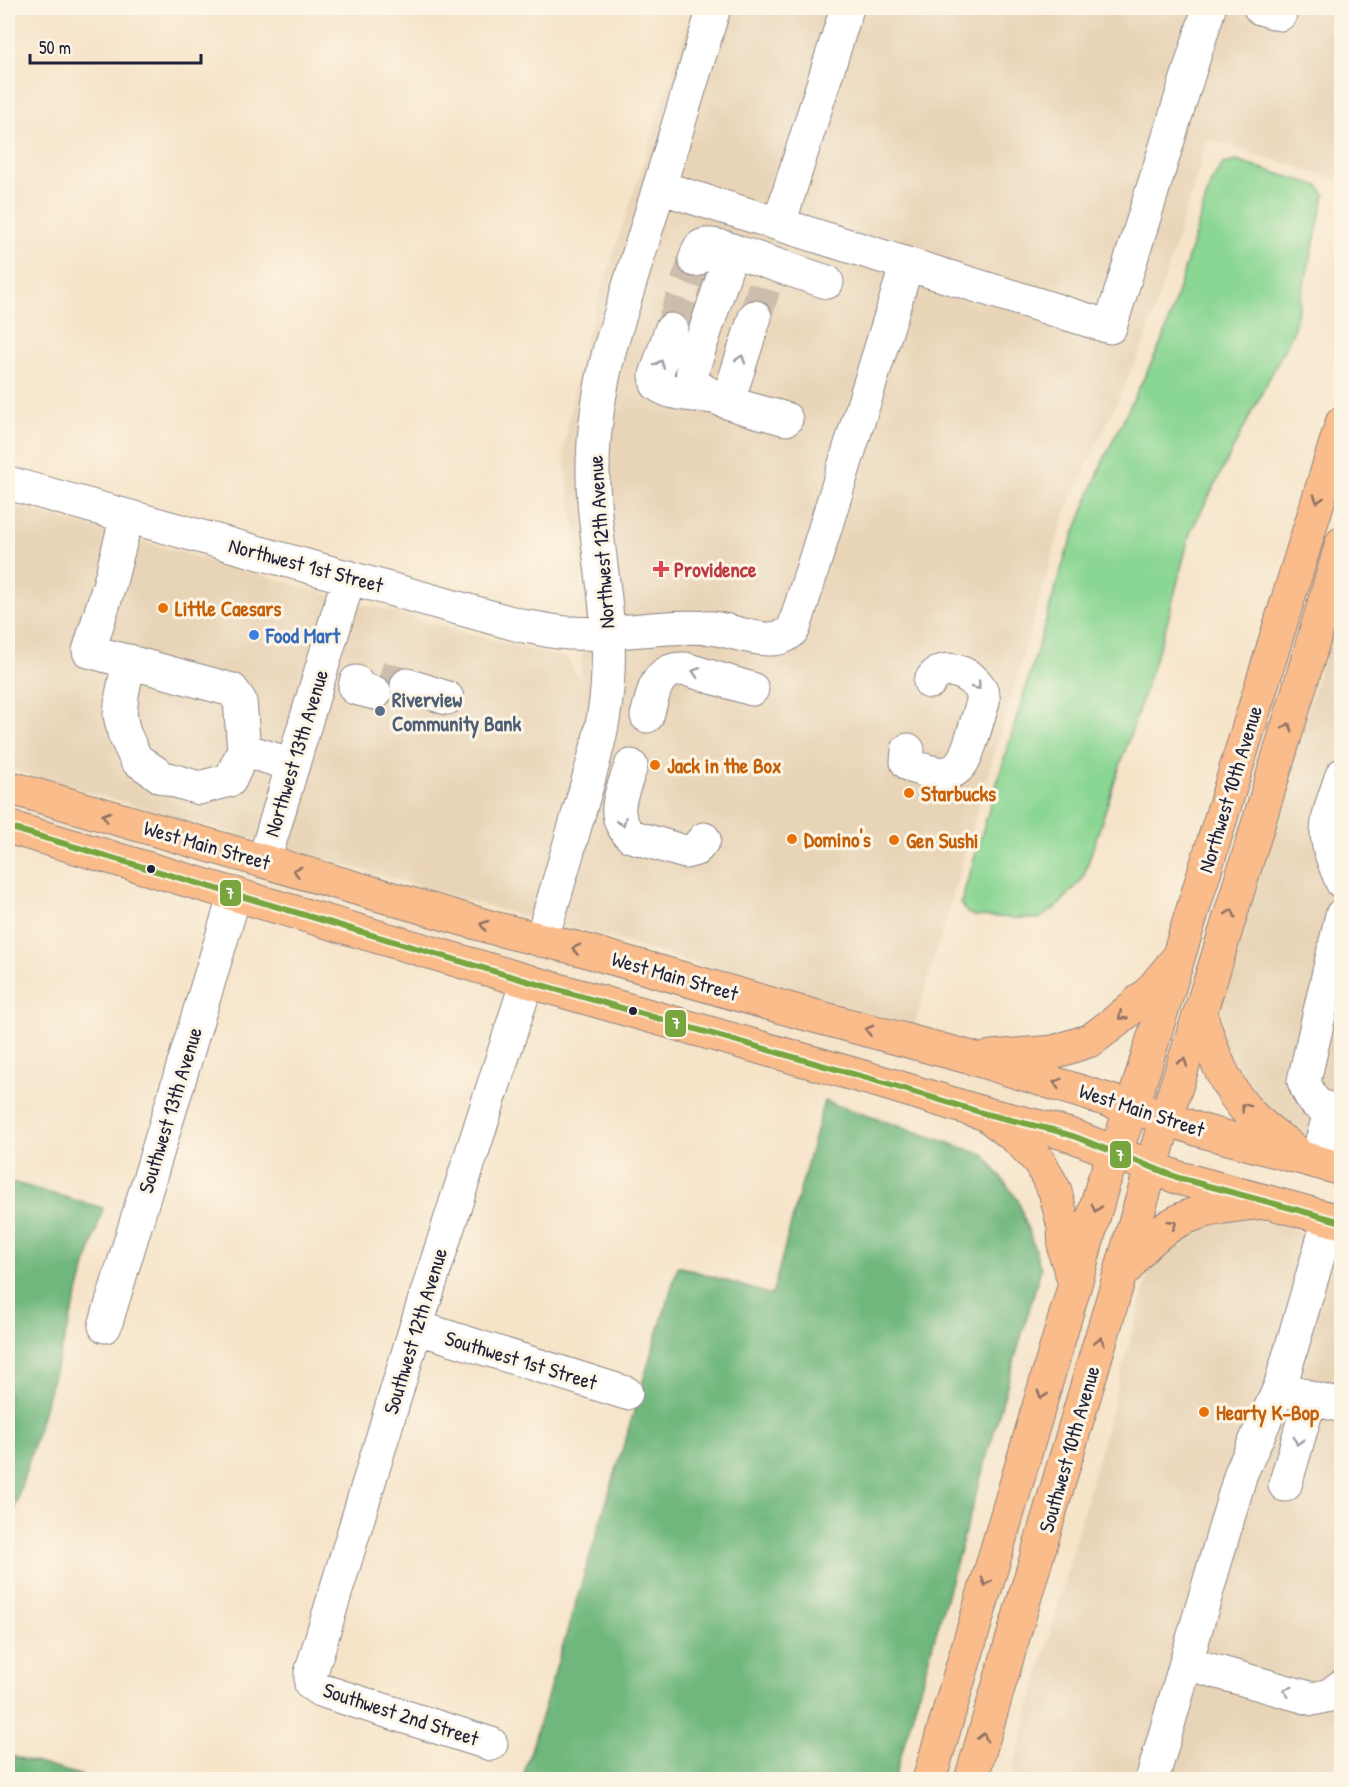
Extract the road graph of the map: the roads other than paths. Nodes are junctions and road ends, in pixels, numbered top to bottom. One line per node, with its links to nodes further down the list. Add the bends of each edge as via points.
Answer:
1 (714, 8): 4 (street, Northwest 12th Avenue)
2 (847, 8): 5 (street)
3 (1209, 8): 7 (street, via 1110,327)
4 (659, 187): 5 (street); 18 (street, Northwest 12th Avenue, via 610,348 595,429 594,502)
5 (779, 224): 7 (street)
6 (695, 260): 8 (street, via 699,248 712,244)
7 (907, 264): 18 (street, Northwest 1st Street, via 790,634 766,640 730,631 687,627)
8 (758, 280): 9 (street); 11 (street, one-way to 8); 11 (street, via 735,253 729,260 693,368 692,382)
9 (827, 282)
10 (671, 330): 11 (street, one-way to 10, via 674,393 657,384 656,375)
11 (720, 399): 12 (street)
12 (786, 419)
13 (1341, 423): 36 (main road, Northwest 10th Avenue, one-way to 36)
14 (8, 484): 15 (street, Northwest 1st Street)
15 (127, 516): 17 (street, Northwest 1st Street); 19 (street, via 89,651)
16 (1341, 543): 38 (main road, Northwest 10th Avenue, one-way to 16)
17 (349, 577): 18 (street, Northwest 1st Street, via 523,626 568,633); 26 (street, Northwest 13th Avenue)
18 (608, 633): 35 (street, Northwest 12th Avenue, via 607,704 599,742)
19 (129, 661): 24 (street, via 232,690 240,701); 24 (street, via 120,716 136,759 162,777 199,788 230,780)
20 (930, 682): 25 (street, one-way to 25, via 939,671 947,670 968,676 982,691 983,702 965,760 956,770 936,773 910,766)
21 (380, 685): 23 (street)
22 (752, 689): 30 (street, one-way to 30, via 685,669 669,671 657,683 618,813 619,822 631,836 685,852 696,849)
23 (444, 706)
24 (244, 750): 26 (street)
25 (908, 750)
26 (293, 765): 31 (street, Northwest 13th Avenue)
27 (1341, 775): 32 (street, via 1327,833)
28 (8, 787): 31 (main road, West Main Street, one-way to 28)
29 (8, 827): 33 (main road, West Main Street)
30 (704, 839)
31 (264, 861): 35 (main road, West Main Street, one-way to 31)
32 (1341, 882)
33 (235, 894): 37 (main road, West Main Street); 51 (street, Southwest 13th Avenue)
34 (1341, 915): 41 (street, via 1304,1081 1317,1106)
35 (541, 940): 39 (main road, West Main Street, one-way to 35)
36 (1177, 959): 39 (main road, one-way to 39, via 1149,993 1091,1040 1054,1052); 40 (main road, Northwest 10th Avenue)
37 (527, 981): 42 (main road, West Main Street); 52 (street, Southwest 12th Avenue)
38 (1200, 1013): 43 (main road, Northwest 10th Avenue, one-way to 38); 45 (main road, one-way to 38, via 1252,1116 1229,1087 1213,1056)
39 (972, 1058): 40 (main road, West Main Street, one-way to 39)
40 (1132, 1108): 43 (main road, West Main Street); 44 (main road, Northwest 10th Avenue)
41 (1336, 1112): 45 (street)
42 (986, 1114): 44 (main road, West Main Street, via 1053,1130); 50 (main road, via 1039,1161 1050,1181)
43 (1166, 1118): 45 (main road, West Main Street); 46 (main road, Southwest 10th Avenue)
44 (1115, 1152): 46 (main road, West Main Street); 50 (main road, Southwest 10th Avenue, one-way to 50)
45 (1320, 1163)
46 (1151, 1167): 47 (main road, West Main Street); 49 (main road, Southwest 10th Avenue)
47 (1268, 1202): 48 (main road, West Main Street); 49 (main road, one-way to 47, via 1135,1255 1159,1233 1188,1216 1229,1205)
48 (1335, 1220): 53 (street)
49 (1118, 1280): 63 (main road, Southwest 10th Avenue, one-way to 49)
50 (1075, 1284): 62 (main road, Southwest 10th Avenue, one-way to 62)
51 (105, 1326)
52 (416, 1327): 54 (street, Southwest 1st Street); 59 (street, Southwest 12th Avenue)
53 (1280, 1387): 55 (street); 58 (street, via 1241,1473)
54 (626, 1393)
55 (1310, 1398): 56 (street); 57 (street, one-way to 57)
56 (1341, 1406)
57 (1285, 1485)
58 (1186, 1663): 60 (street, one-way to 58, via 1330,1695 1313,1699); 64 (street)
59 (310, 1684): 61 (street, Southwest 2nd Street)
60 (1341, 1686)
61 (491, 1744)
62 (929, 1779)
63 (971, 1779)
64 (1152, 1779)

